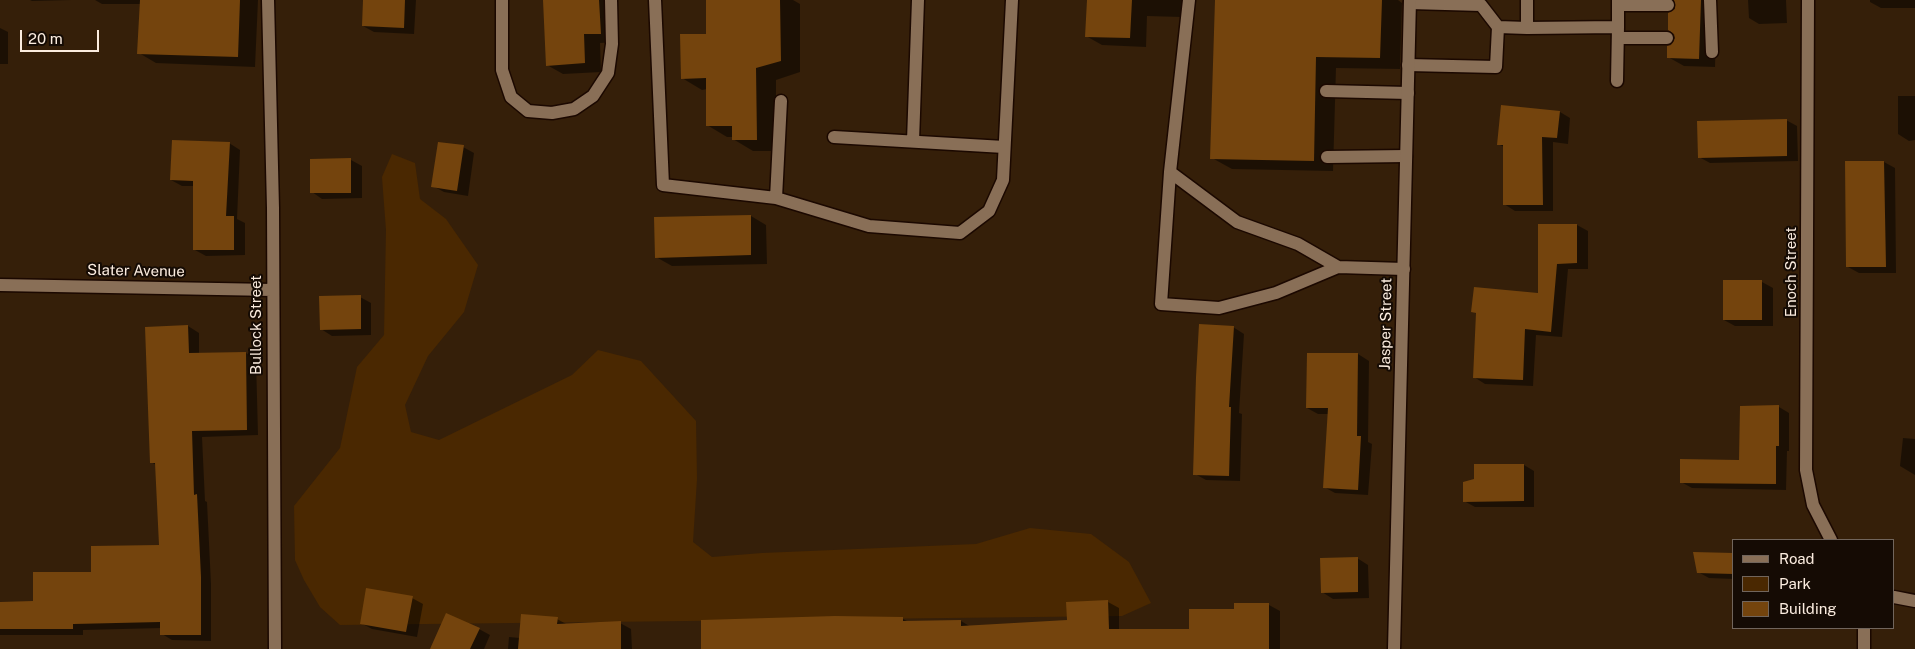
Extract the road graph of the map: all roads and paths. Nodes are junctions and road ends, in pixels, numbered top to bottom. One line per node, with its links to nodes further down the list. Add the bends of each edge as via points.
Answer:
1 (268, 0): 34 (street, Bullock Street)
2 (502, 0): 3 (street, via 502,70 511,97 528,110 552,113 574,109 593,96 608,73 612,44)
3 (611, 0)
4 (655, 0): 30 (street, via 663,185)
5 (918, 0): 25 (street)
6 (1012, 0): 26 (street)
7 (1188, 0): 29 (street)
8 (1528, 0): 15 (street)
9 (1808, 0): 35 (street, Enoch Street, via 1806,470 1813,505)
10 (1410, 2): 14 (street, via 1481,5); 19 (street, Jasper Street)
11 (1618, 2): 12 (street); 16 (street)
12 (1668, 4)
13 (1707, 4): 18 (street, via 1706,38)
14 (1498, 27): 15 (street); 19 (street, via 1496,67)
15 (1527, 28): 16 (street)
16 (1618, 33): 17 (street); 20 (street)
17 (1667, 38)
18 (1712, 52)
19 (1408, 65): 22 (street, Jasper Street)
20 (1617, 81)
21 (1326, 91): 22 (street)
22 (1408, 93): 28 (street, Jasper Street)
23 (781, 101): 30 (street)
24 (834, 137): 25 (street)
25 (914, 141): 26 (street)
26 (1004, 147): 30 (street, via 1003,180 989,211 960,233 869,226)
27 (1327, 156): 28 (street)
28 (1406, 156): 32 (street, Jasper Street)
29 (1170, 172): 31 (street, via 1237,222 1298,244); 31 (street, via 1160,304 1219,308 1276,293)
30 (776, 198)
31 (1338, 267): 32 (street)
32 (1404, 269): 40 (street, Jasper Street)
33 (0, 285): 34 (street, Slater Avenue)
34 (272, 290): 39 (street, Bullock Street)
35 (1830, 539)
36 (1895, 596): 37 (street)
37 (1915, 601)
38 (1864, 629): 41 (street)
39 (275, 649)
40 (1394, 649)
41 (1864, 649)

